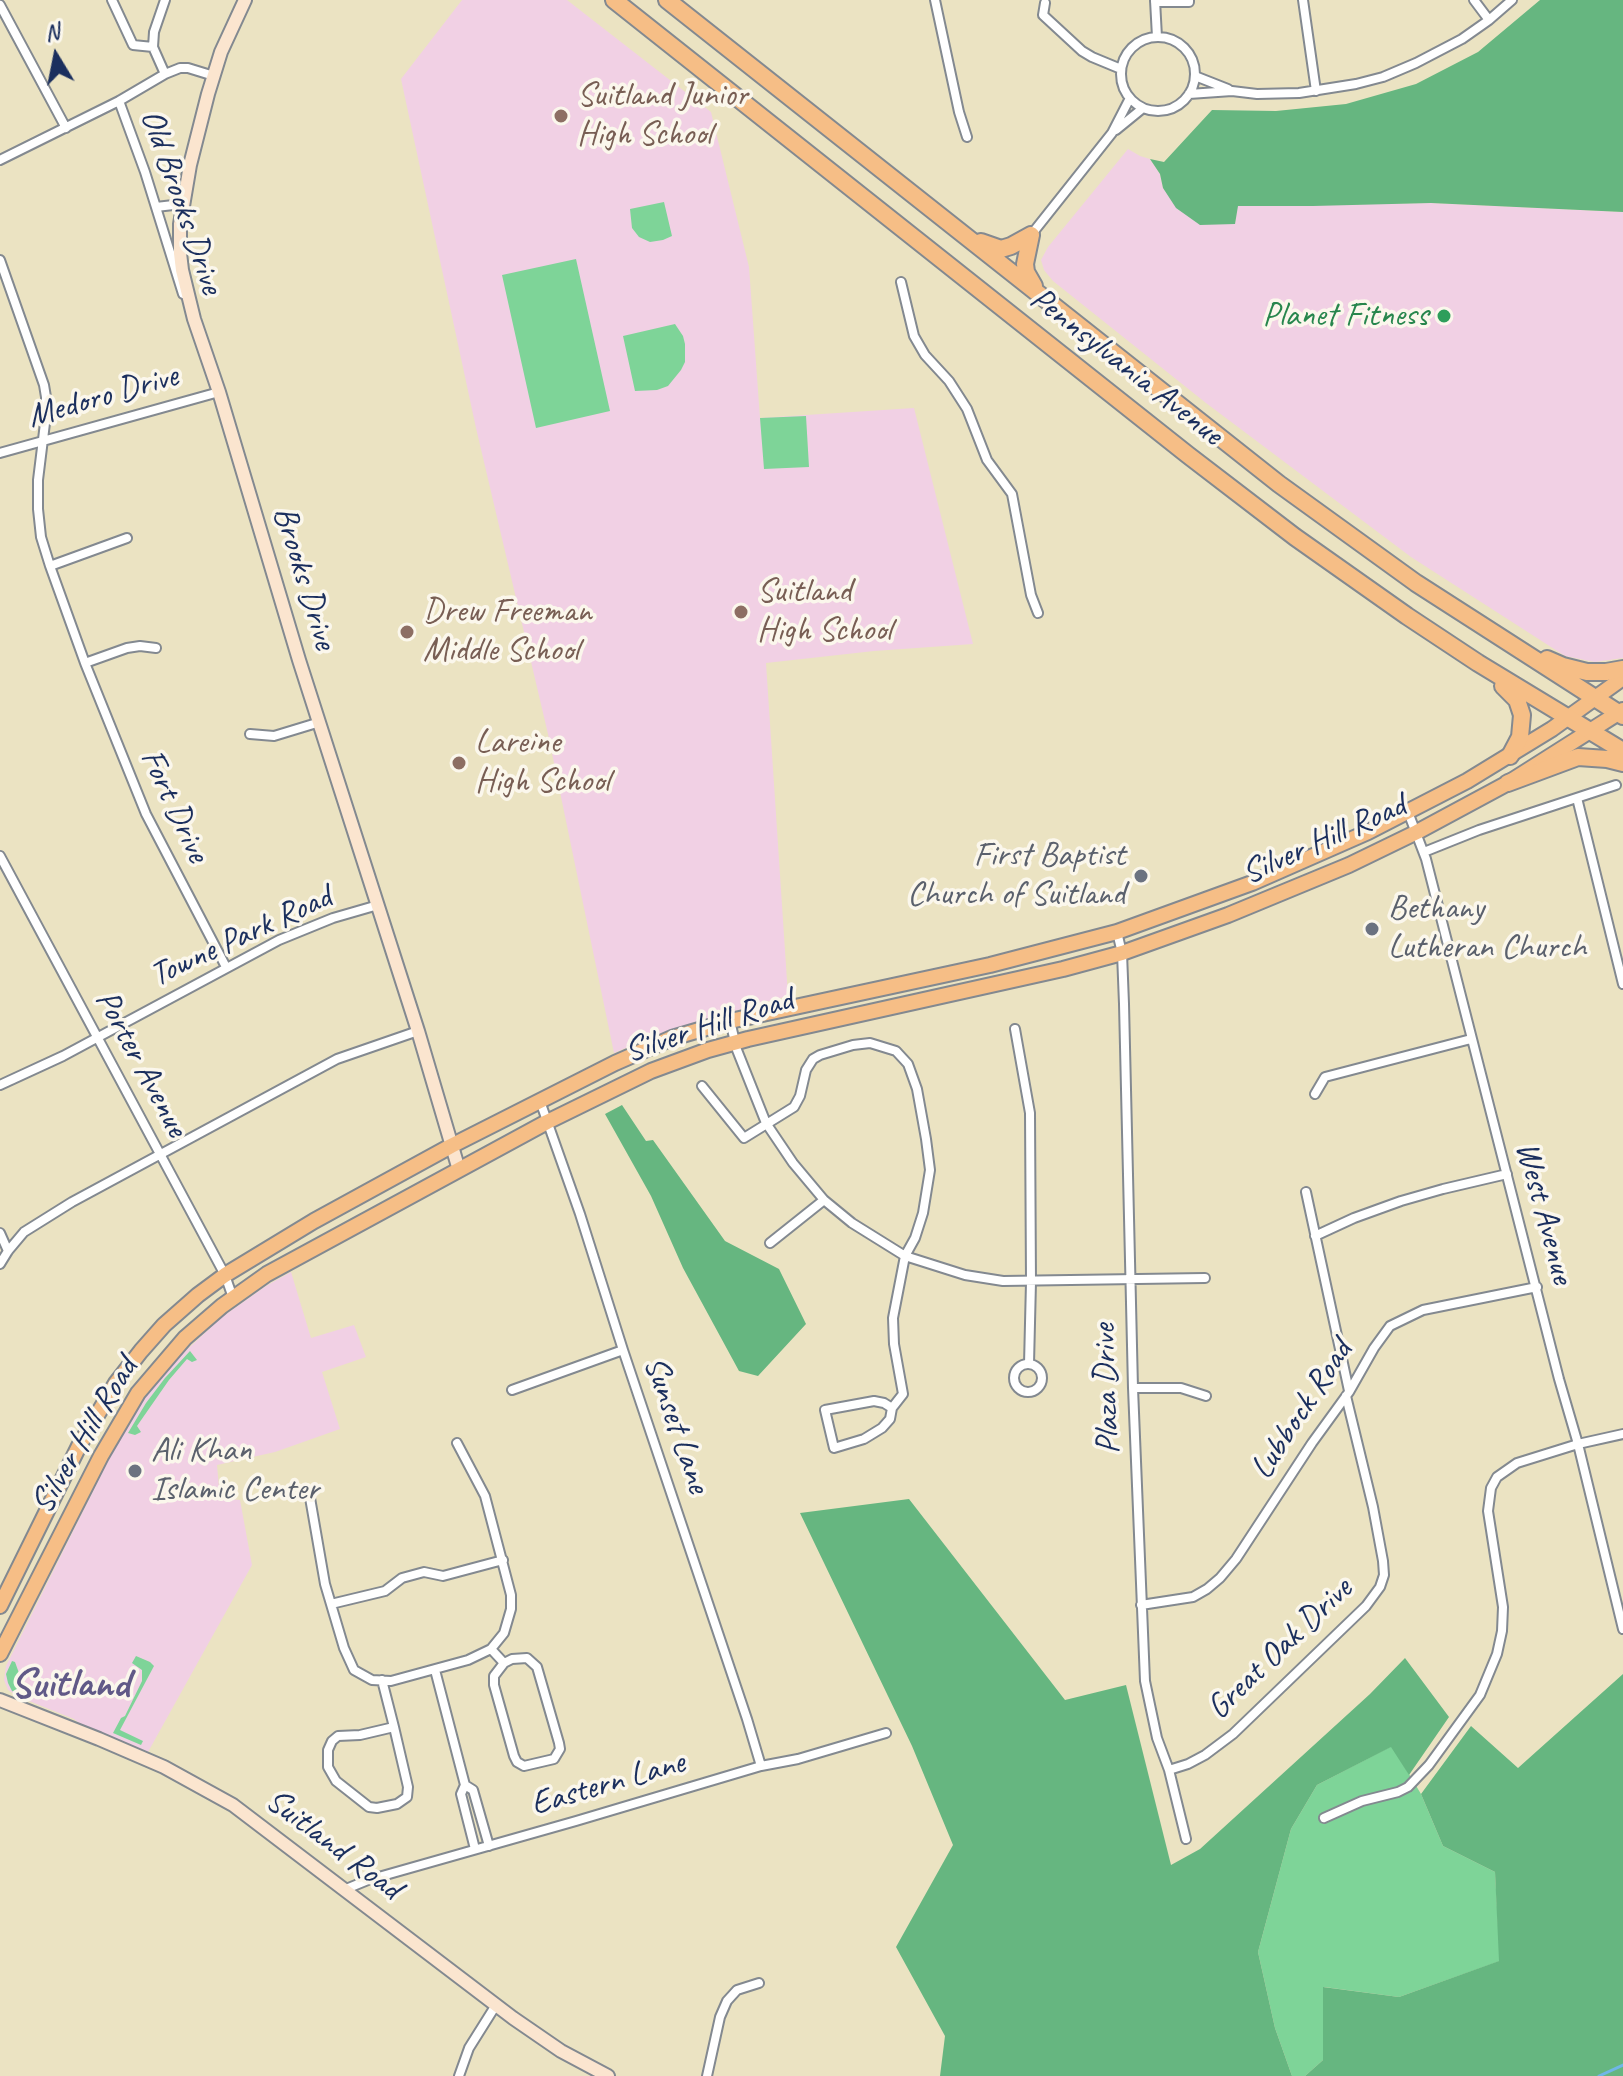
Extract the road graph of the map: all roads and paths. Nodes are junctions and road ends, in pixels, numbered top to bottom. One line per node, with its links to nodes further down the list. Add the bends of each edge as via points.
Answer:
1 (112, 0): 16 (street, via 133,45)
2 (165, 0): 16 (street)
3 (245, 0): 19 (street, Brooks Drive)
4 (614, 0): 48 (highway, Pennsylvania Avenue, via 1233,490)
5 (667, 0): 33 (highway, Pennsylvania Avenue)
6 (935, 0): 29 (street)
7 (1189, 0): 11 (street)
8 (1303, 0): 22 (street)
9 (1474, 0): 14 (street)
10 (1512, 0): 14 (street)
11 (1155, 1): 15 (street)
12 (1045, 3): 17 (street, via 1043,15 1082,51)
13 (0, 5): 27 (street)
14 (1489, 20): 22 (street, via 1399,70)
15 (1157, 37): 17 (street, via 1133,46); 20 (street, via 1184,47)
16 (153, 47): 18 (street)
17 (1121, 69): 24 (street)
18 (165, 74): 19 (street, via 188,68); 25 (street)
19 (214, 76): 31 (street, Brooks Drive)
20 (1195, 76): 21 (street); 23 (street)
21 (1232, 91): 22 (street); 23 (street)
22 (1316, 91)
23 (1189, 94): 26 (street, via 1166,110)
24 (1130, 98): 26 (street); 28 (street)
25 (119, 101): 27 (street); 32 (street, Old Brooks Drive)
26 (1143, 108): 28 (street)
27 (66, 128): 30 (street)
28 (1112, 133): 34 (street)
29 (967, 137)
30 (0, 160)
31 (182, 204): 32 (street); 38 (street, Brooks Drive, via 180,253)
32 (156, 207): 38 (street, Old Brooks Drive)
33 (963, 234): 34 (highway, via 1001,249); 37 (highway, Pennsylvania Avenue)
34 (1031, 235): 37 (highway, via 1025,268)
35 (0, 260): 40 (street, Fort Drive, via 44,385)
36 (901, 282): 44 (street, via 914,336 967,409 987,460 1012,494)
37 (1039, 295): 45 (highway, Pennsylvania Avenue, via 1288,491)
38 (194, 319): 39 (street, Brooks Drive)
39 (219, 392): 40 (street, Medoro Drive); 54 (street, Brooks Drive)
40 (43, 441): 41 (street, Medoro Drive); 43 (street, Fort Drive, via 38,509)
41 (0, 453)
42 (127, 538): 43 (street)
43 (50, 566): 47 (street, Fort Drive)
44 (1038, 613)
45 (1486, 629): 49 (highway, via 1563,666 1594,672); 51 (highway, Pennsylvania Avenue)
46 (156, 648): 47 (street, via 127,648)
47 (85, 663): 70 (street, Fort Drive, via 146,814)
48 (1478, 663): 53 (highway, Pennsylvania Avenue); 58 (highway, via 1521,710 1522,728)
49 (1623, 669)
50 (1623, 678): 51 (main road, Silver Hill Road)
51 (1595, 698): 52 (highway, Pennsylvania Avenue); 53 (main road, Silver Hill Road)
52 (1621, 713): 55 (main road, Silver Hill Road)
53 (1568, 717): 55 (highway, Pennsylvania Avenue); 58 (main road, Silver Hill Road)
54 (320, 722): 56 (street, via 274,736); 67 (street, Brooks Drive)
55 (1591, 731): 57 (highway, Pennsylvania Avenue); 60 (main road, Silver Hill Road)
56 (250, 734)
57 (1623, 751)
58 (1510, 756): 63 (main road, Silver Hill Road)
59 (1623, 763): 60 (highway, via 1578,757)
60 (1508, 783): 64 (main road, Silver Hill Road)
61 (1616, 785): 62 (street)
62 (1577, 798): 65 (street); 71 (street)
63 (1408, 812): 64 (street, West Avenue); 68 (main road, Silver Hill Road, via 1263,878)
64 (1417, 832): 65 (street, West Avenue); 69 (main road, Silver Hill Road, via 1283,893)
65 (1424, 852): 76 (street, West Avenue)
66 (0, 856): 75 (street, Porter Avenue)
67 (378, 905): 70 (street, Towne Park Road, via 305,928); 74 (street, Brooks Drive)
68 (1117, 932): 69 (street, Plaza Drive); 72 (main road, Silver Hill Road)
69 (1122, 953): 77 (main road, Silver Hill Road); 98 (street, Plaza Drive)
70 (226, 967): 75 (street, Towne Park Road)
71 (1623, 984)
72 (730, 1021): 77 (street); 81 (main road, Silver Hill Road, via 642,1050)
73 (1015, 1029): 99 (street, via 1030,1113)
74 (418, 1031): 84 (street, Brooks Drive); 85 (street, via 337,1059)
75 (98, 1037): 78 (street, Towne Park Road); 85 (street, Porter Avenue)
76 (1471, 1039): 80 (street, via 1325,1077); 87 (street, West Avenue)
77 (735, 1042): 82 (main road, Silver Hill Road, via 651,1071); 83 (street)
78 (0, 1085)
79 (702, 1086): 83 (street, via 744,1138)
80 (1315, 1094)
81 (540, 1101): 82 (street, Sunset Lane); 84 (main road, Silver Hill Road)
82 (547, 1122): 86 (main road, Silver Hill Road); 102 (street, Sunset Lane)
83 (766, 1123): 89 (street); 94 (street, via 794,1107 806,1070 820,1055 870,1043 900,1054 915,1081 930,1170 923,1213)
84 (451, 1146): 86 (street, Brooks Drive); 96 (main road, Silver Hill Road)
85 (159, 1154): 93 (street, via 32,1226); 96 (street, Porter Avenue)
86 (459, 1170): 101 (main road, Silver Hill Road, via 267,1274)
87 (1507, 1174): 91 (street, via 1401,1201); 100 (street, West Avenue)
88 (1306, 1192): 91 (street, Great Oak Drive)
89 (824, 1200): 92 (street); 94 (street)
90 (0, 1233): 93 (street)
91 (1315, 1236): 106 (street, Great Oak Drive)
92 (770, 1243)
93 (8, 1251): 95 (street)
94 (905, 1256): 99 (street, via 965,1275); 108 (street, via 893,1327 903,1394)
95 (0, 1264)
96 (225, 1275): 101 (street, Porter Avenue); 116 (main road, Silver Hill Road, via 164,1325 116,1383)
97 (1205, 1278): 98 (street)
98 (1130, 1279): 99 (street); 104 (street, Plaza Drive)
99 (1031, 1282): 103 (street)
100 (1537, 1287): 106 (street, Lubbock Road, via 1403,1318 1381,1338); 111 (street, West Avenue)
101 (233, 1298): 119 (main road, Silver Hill Road, via 185,1338 127,1411)
102 (623, 1350): 105 (street); 126 (street, Sunset Lane)
103 (1029, 1364)
104 (1133, 1388): 107 (street, via 1181,1388); 115 (street, Plaza Drive)
105 (512, 1390)
106 (1348, 1394): 115 (street, Lubbock Road, via 1215,1584 1189,1599); 127 (street, Great Oak Drive, via 1383,1561 1380,1587 1233,1734 1205,1755)
107 (1206, 1396)
108 (892, 1408): 108 (street, via 890,1419 876,1433 834,1448 825,1410 874,1401)
109 (1623, 1434): 111 (street)
110 (457, 1443): 113 (street, via 485,1496)
111 (1578, 1444): 117 (street, West Avenue); 129 (street, via 1517,1463 1494,1482 1488,1518 1502,1631 1489,1676 1470,1711 1408,1787)
112 (309, 1492): 114 (street)
113 (503, 1560): 114 (street, via 443,1576 424,1572 402,1578 385,1591); 118 (street, via 511,1609 504,1633)
114 (331, 1604): 122 (street, via 354,1670)
115 (1141, 1605): 127 (street, Plaza Drive, via 1145,1681)
116 (0, 1606)
117 (1623, 1629)
118 (491, 1649): 120 (street); 121 (street)
119 (0, 1654)
120 (504, 1663): 120 (street, via 494,1685 517,1762 524,1766 554,1759 559,1743 537,1667 527,1658)
121 (435, 1670): 122 (street); 128 (street)
122 (382, 1680): 124 (street)
123 (0, 1700): 133 (street, Suitland Road, via 182,1776 233,1805)
124 (394, 1727): 124 (street, via 407,1797 397,1804 369,1807 336,1781 328,1767 328,1750 338,1736)
125 (886, 1733): 126 (street, Eastern Lane)
126 (761, 1766): 131 (street, Eastern Lane)
127 (1169, 1770): 130 (street, Plaza Drive)
128 (465, 1785): 131 (street, via 473,1790); 132 (street, via 461,1794)
129 (1324, 1818)
130 (1186, 1839)
131 (489, 1846): 132 (street, Eastern Lane)
132 (475, 1849): 133 (street, Eastern Lane)
133 (346, 1889): 135 (street, Suitland Road)
134 (759, 1983): 138 (street, via 737,1990 727,2001)
135 (496, 2005): 136 (street, via 469,2048); 137 (street, Suitland Road, via 561,2051)
136 (459, 2076)
137 (608, 2076)
138 (707, 2076)

